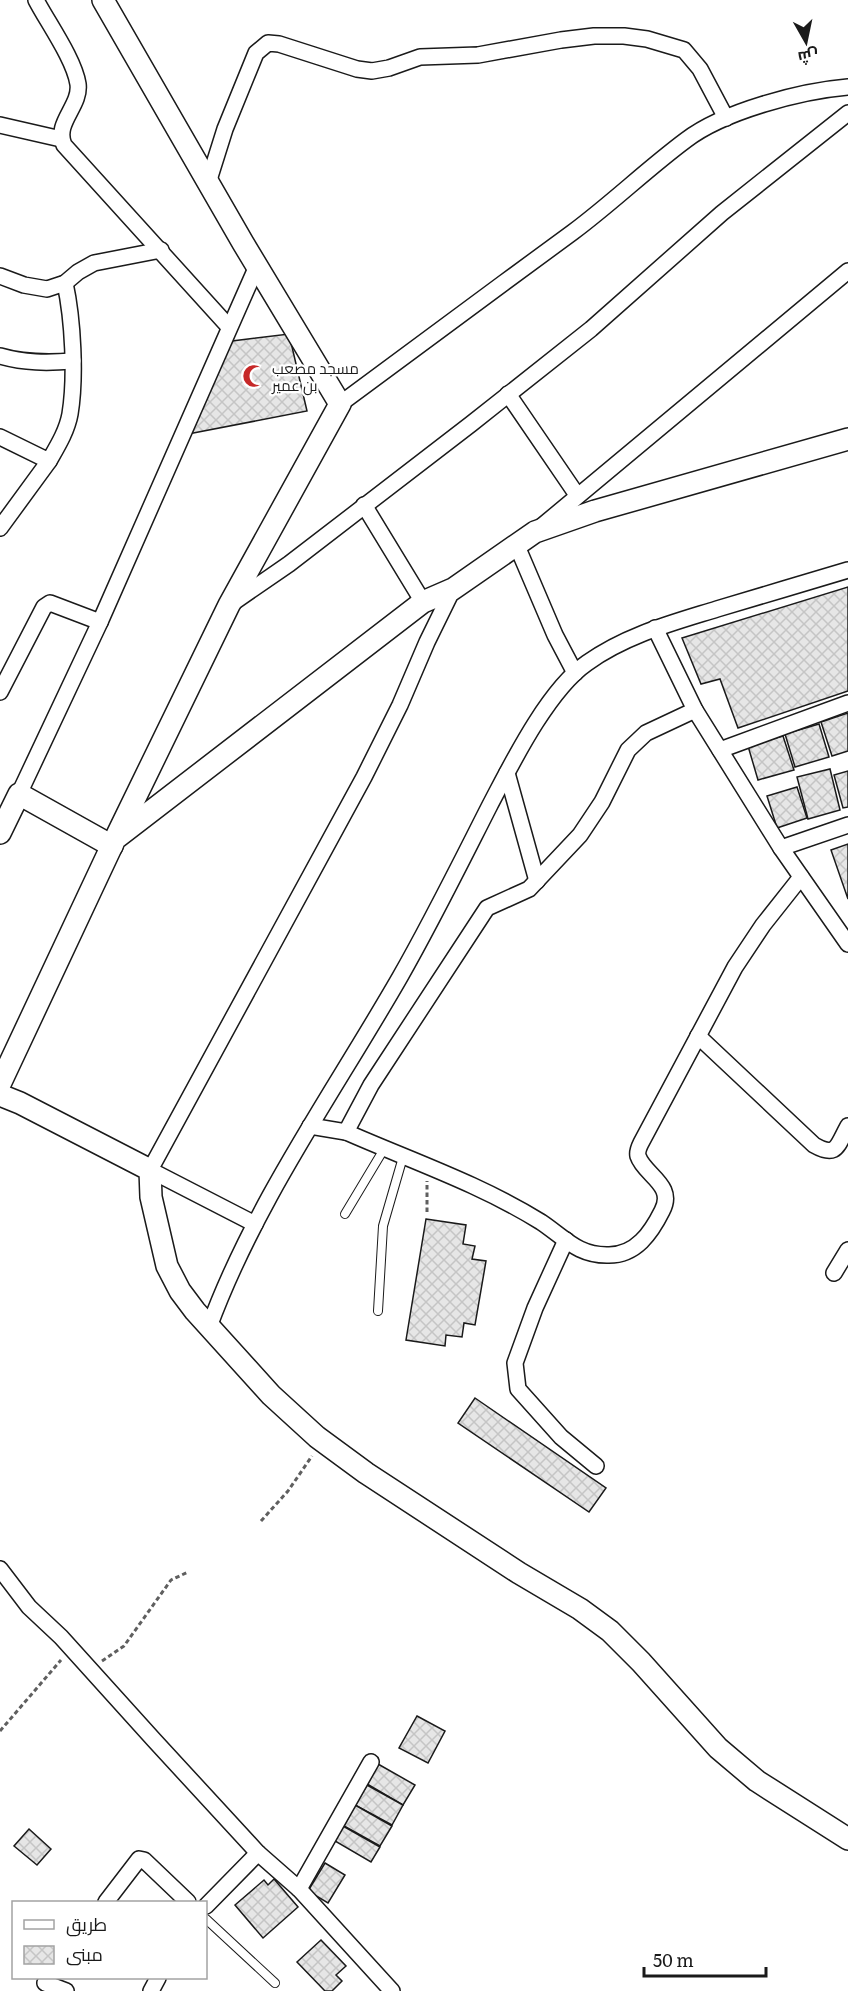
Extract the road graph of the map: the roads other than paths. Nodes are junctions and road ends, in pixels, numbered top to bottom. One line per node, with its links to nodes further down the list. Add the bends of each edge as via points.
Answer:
1 (36, 0): 7 (street, via 78,83 78,94)
2 (103, 0): 8 (main road)
3 (848, 87): 5 (street, via 821,89)
4 (848, 113): 17 (street, via 722,213 591,329)
5 (726, 118): 8 (street, via 700,69 684,50 647,39 572,39 478,56 420,57 372,71 268,43 256,53); 18 (street, via 687,139 595,216)
6 (0, 125): 7 (street)
7 (61, 139): 9 (street)
8 (208, 183): 10 (main road)
9 (161, 250): 13 (street, via 94,263); 14 (street)
10 (257, 266): 14 (street); 18 (main road)
11 (848, 271): 22 (street)
12 (0, 276): 13 (street, via 47,289)
13 (65, 283): 16 (street)
14 (229, 327): 31 (street)
15 (0, 356): 16 (street, via 39,363)
16 (73, 361): 21 (street, via 70,416)
17 (508, 394): 22 (street); 23 (street)
18 (339, 404): 30 (main road)
19 (0, 437): 21 (street)
20 (848, 439): 25 (main road)
21 (49, 461): 24 (street)
22 (578, 495): 25 (street)
23 (364, 505): 29 (street); 30 (street)
24 (0, 528)
25 (535, 532): 26 (main road)
26 (517, 546): 28 (main road); 33 (street)
27 (848, 570): 32 (street)
28 (453, 589): 29 (main road); 55 (street, via 364,777)
29 (423, 602): 42 (main road)
30 (230, 605): 42 (main road)
31 (100, 622): 34 (street, via 50,603 44,607); 39 (street)
32 (655, 628): 33 (street, via 619,643); 36 (street)
33 (575, 673): 38 (street, via 552,700)
34 (0, 692)
35 (848, 703): 37 (street)
36 (694, 710): 37 (street); 45 (street, via 646,733 628,750 585,829)
37 (720, 750): 43 (street)
38 (507, 774): 45 (street); 50 (street, via 400,976)
39 (19, 794): 40 (main road); 42 (main road)
40 (2, 822)
41 (848, 825): 43 (street)
42 (113, 842): 48 (main road)
43 (781, 848): 44 (street)
44 (801, 877): 46 (street); 47 (street, via 735,967)
45 (537, 881): 52 (street, via 520,894 487,908 371,1085)
46 (848, 944)
47 (698, 1036): 51 (street, via 814,1145 832,1151); 58 (street, via 638,1150 639,1158 663,1187 665,1200 664,1209 646,1238 634,1249 612,1255 576,1249)
48 (0, 1084)
49 (0, 1095): 55 (main road)
50 (310, 1126): 52 (street); 57 (street)
51 (848, 1126)
52 (346, 1132): 53 (street)
53 (384, 1149): 54 (street); 56 (lane)
54 (403, 1157): 58 (street, via 486,1191); 61 (lane, via 383,1226)
55 (150, 1170): 57 (street); 62 (main road, via 151,1197 167,1266 180,1291)
56 (345, 1214)
57 (255, 1224): 62 (street)
58 (566, 1240): 63 (street, via 515,1363 518,1389 561,1437)
59 (848, 1250): 60 (street)
60 (834, 1273)
61 (378, 1311)
62 (209, 1327): 66 (main road, via 271,1395 323,1441 519,1573 580,1608 641,1662 718,1748 757,1781)
63 (596, 1466)
64 (0, 1569): 67 (street, via 29,1607)
65 (371, 1762): 68 (street)
66 (848, 1839)
67 (258, 1853): 68 (street); 71 (street)
68 (299, 1889): 76 (street)
69 (107, 1901): 70 (street, via 139,1859)
70 (187, 1901)
71 (207, 1905)
72 (207, 1920): 73 (lane)
73 (275, 1983)
74 (44, 1984): 75 (street)
75 (66, 1991)
76 (392, 1991)

